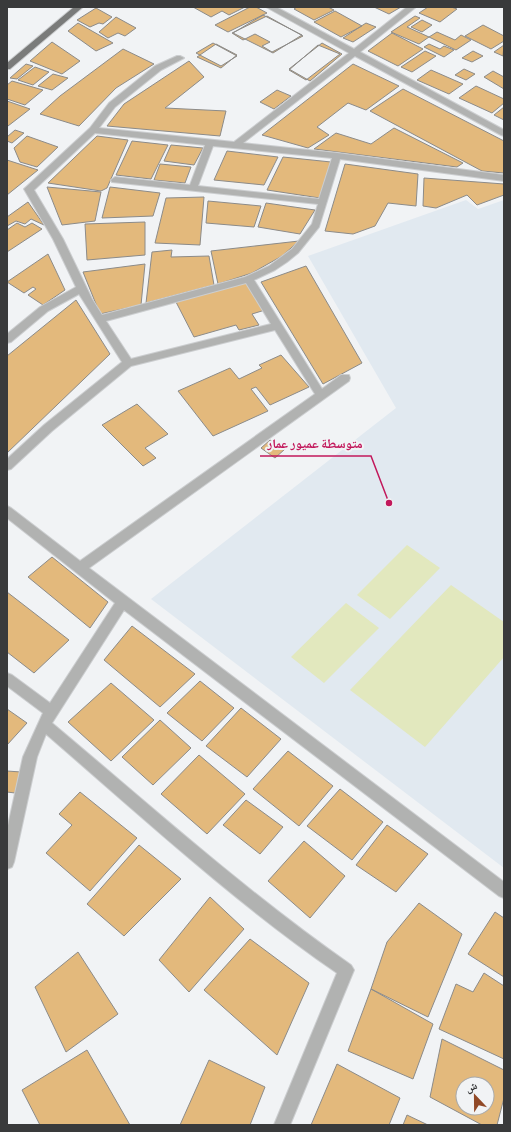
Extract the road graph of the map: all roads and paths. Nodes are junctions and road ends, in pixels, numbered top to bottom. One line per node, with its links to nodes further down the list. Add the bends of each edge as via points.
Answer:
1 (79, 7): 6 (main road)
2 (270, 7): 4 (street)
3 (412, 7): 4 (street)
4 (354, 52): 8 (street); 10 (street)
5 (180, 58): 7 (street, via 158,68 112,105)
6 (7, 67)
7 (93, 130): 9 (street); 17 (street, via 29,189 58,239)
8 (504, 133)
9 (210, 142): 10 (street); 14 (street)
10 (236, 145): 11 (street)
11 (337, 156): 12 (street); 15 (street)
12 (504, 178)
13 (115, 180): 14 (street)
14 (193, 188): 15 (street)
15 (323, 202): 16 (street, via 316,225 295,251 272,268)
16 (248, 279): 18 (street); 19 (street)
17 (81, 288): 18 (street); 20 (street, via 44,309)
18 (99, 319): 21 (street)
19 (278, 326): 21 (street); 23 (street)
20 (7, 339)
21 (128, 363): 24 (street, via 48,428)
22 (345, 378): 23 (street)
23 (320, 396): 26 (street)
24 (7, 466)
25 (7, 511): 26 (street)
26 (80, 568): 27 (street)
27 (123, 602): 29 (street); 31 (street)
28 (7, 679): 29 (street)
29 (48, 718): 30 (street, via 30,758); 32 (street, via 242,892 298,937 346,970)
30 (7, 862)
31 (504, 891)
32 (282, 1125)

